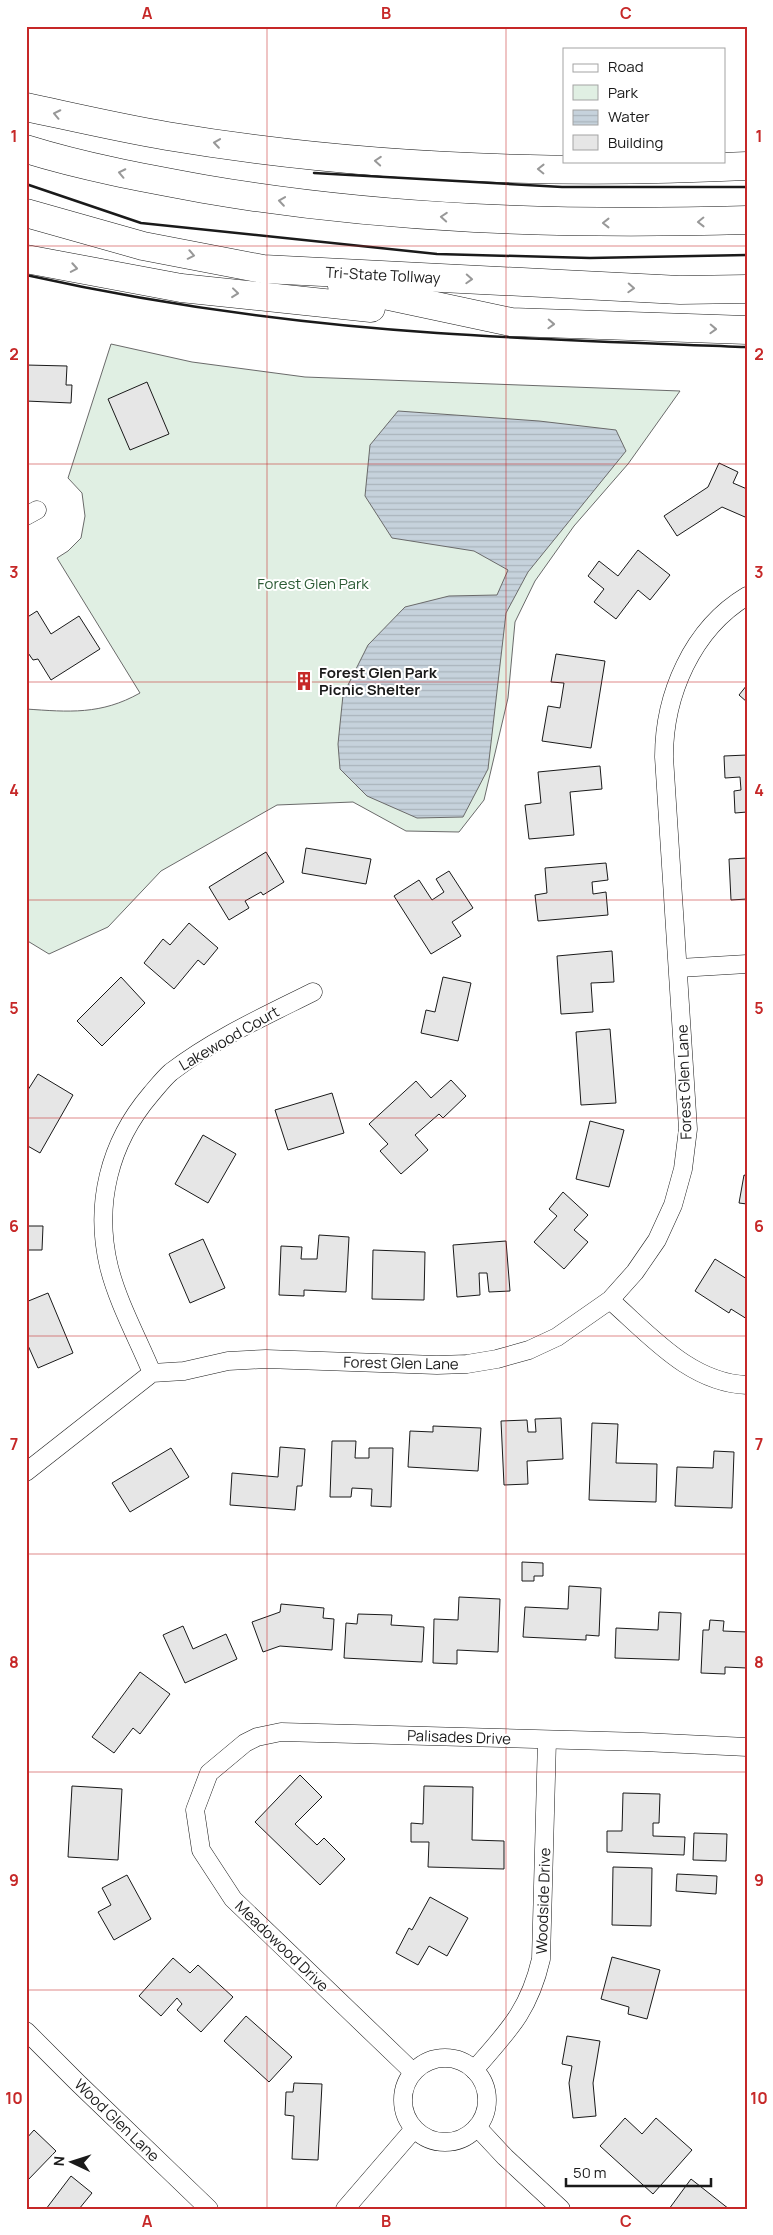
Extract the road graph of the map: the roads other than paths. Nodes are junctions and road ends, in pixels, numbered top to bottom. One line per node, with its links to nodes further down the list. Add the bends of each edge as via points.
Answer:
1 (26, 107): 3 (highway, one-way to 1, via 621,170 352,159 167,136)
2 (26, 149): 5 (highway, one-way to 2, via 545,222 379,212 179,184)
3 (747, 166)
4 (26, 214): 7 (highway, Tri-State Tollway, one-way to 7, via 143,246)
5 (747, 220)
6 (26, 259): 9 (highway, one-way to 9, via 181,288)
7 (263, 269): 8 (highway, Tri-State Tollway, one-way to 8, via 680,290); 9 (highway)
8 (747, 289)
9 (511, 322): 10 (highway, one-way to 10)
10 (747, 330)
11 (747, 596): 13 (street, Forest Glen Lane, via 729,607 700,641 688,659 669,705 664,757)
12 (747, 964): 13 (street)
13 (679, 968): 15 (street, Forest Glen Lane, via 688,1129 683,1169 673,1205 657,1240)
14 (313, 992): 16 (street, Lakewood Court, via 236,1032 170,1073 136,1111 116,1148 105,1191 104,1242 113,1278)
15 (610, 1300): 16 (street, Forest Glen Lane, via 557,1337 497,1360 437,1365 266,1358); 17 (street, via 696,1372 723,1382)
16 (152, 1373): 18 (street)
17 (747, 1385)
18 (26, 1472)
19 (547, 1740): 20 (street, Palisades Drive); 21 (street, Palisades Drive, via 281,1732 245,1743 209,1773); 23 (street, Woodside Drive, via 541,1959 524,2008)
20 (747, 1747)
21 (200, 1796): 24 (street, Meadowood Drive, via 194,1810 201,1850 233,1898)
22 (26, 2030): 27 (street, Wood Glen Lane)
23 (474, 2070): 24 (street, via 454,2059 443,2058 432,2060); 25 (street, via 482,2080 487,2104)
24 (413, 2072): 26 (street, via 402,2095 407,2119)
25 (477, 2127): 26 (street, via 466,2137 453,2142 425,2138); 29 (street)
26 (414, 2130): 28 (street)
27 (209, 2209)
28 (345, 2209)
29 (561, 2209)

